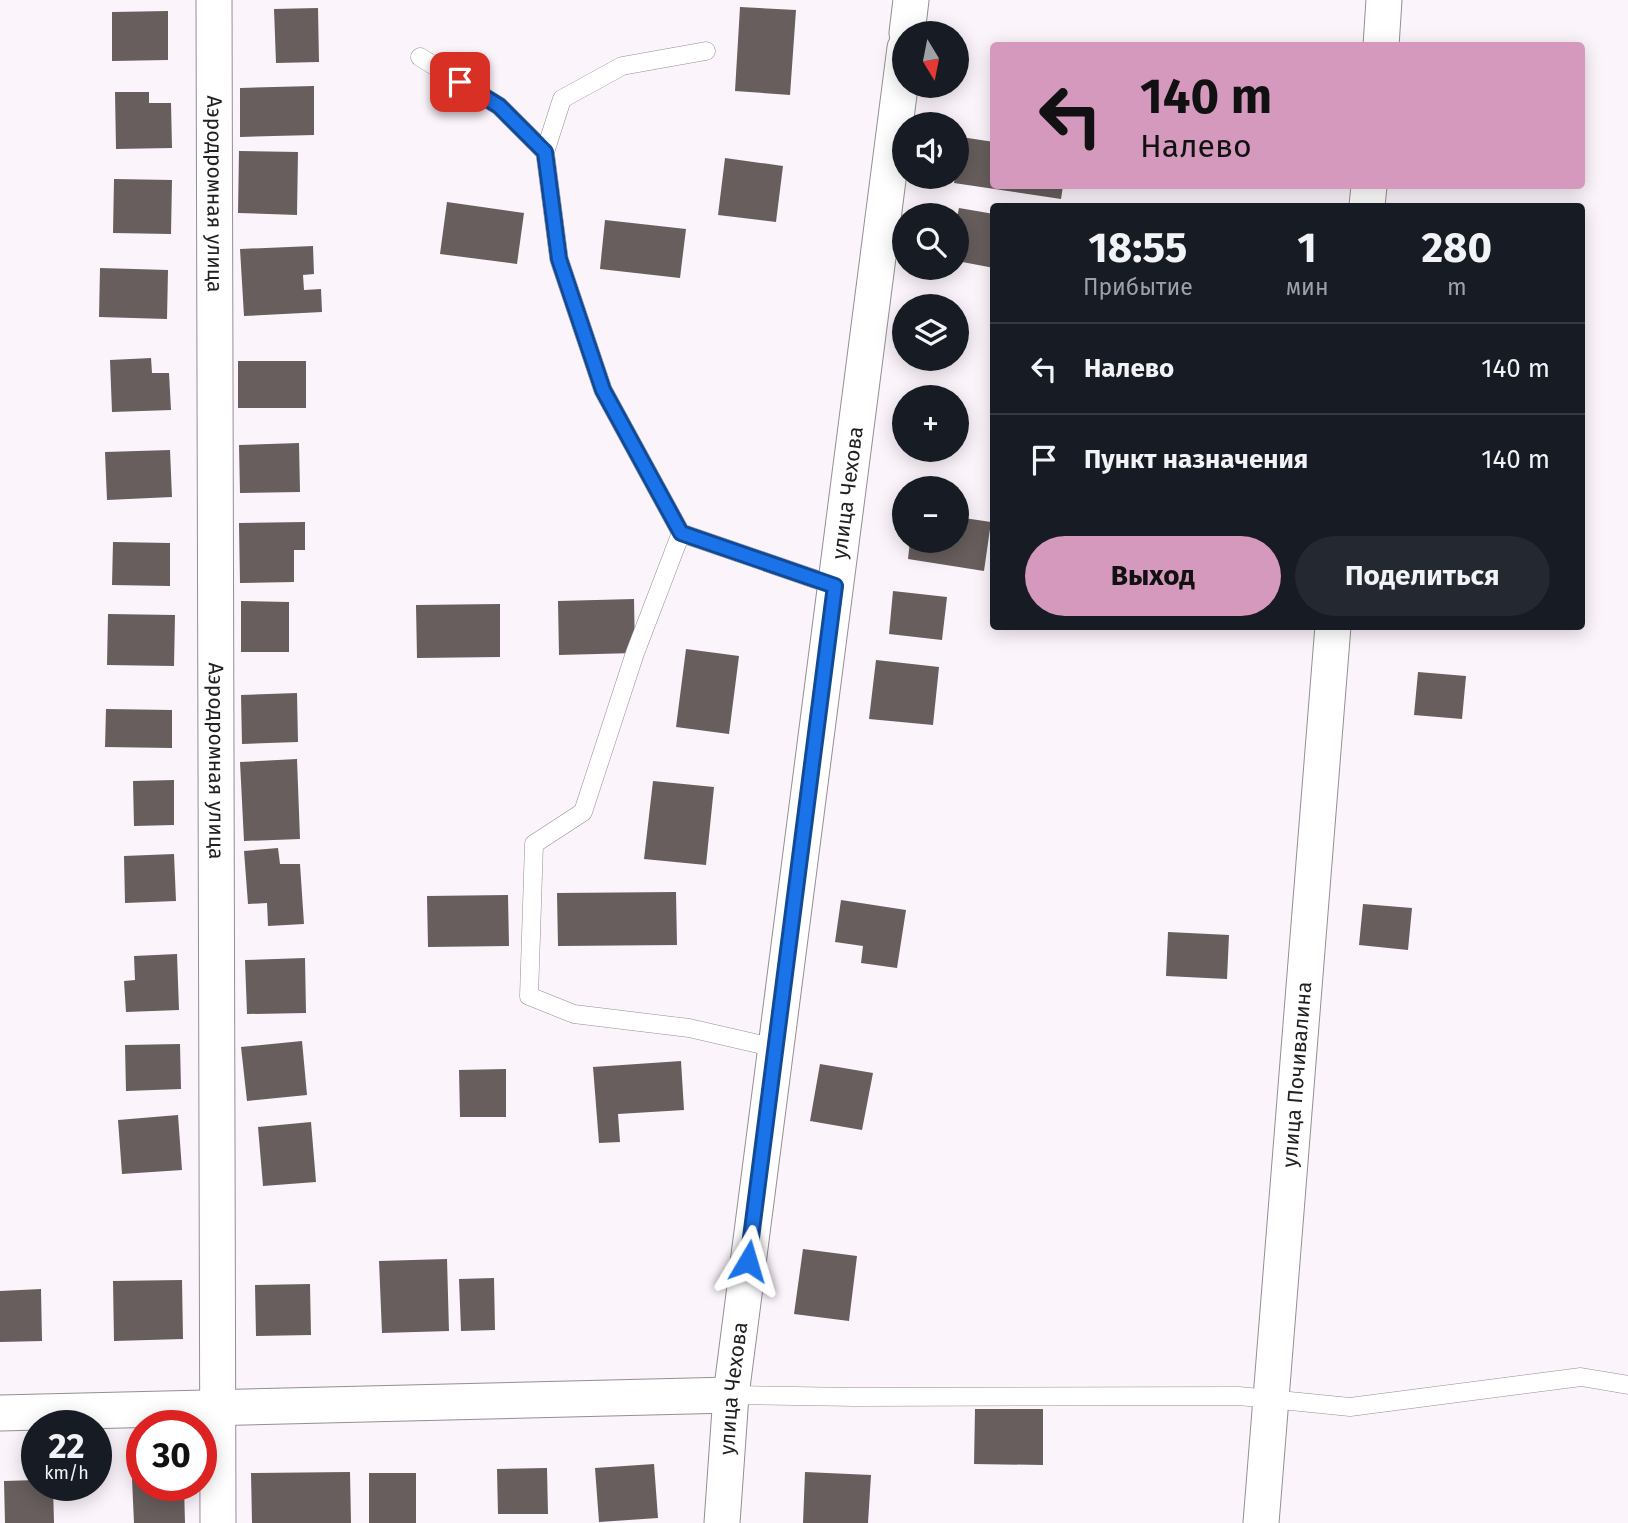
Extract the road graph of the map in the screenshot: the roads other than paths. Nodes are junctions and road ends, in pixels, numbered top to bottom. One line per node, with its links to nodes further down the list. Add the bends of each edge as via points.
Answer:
1 (214, 0): 17 (street, Аэродромная улица)
2 (911, 0): 4 (street)
3 (1384, 0): 5 (street)
4 (908, 21)
5 (1381, 42)
6 (706, 51): 9 (lane, via 622,66 562,99)
7 (420, 57): 9 (lane, via 499,106)
8 (898, 98): 11 (street, улица Чехова)
9 (545, 152): 10 (lane, via 559,259 603,390)
10 (681, 533): 11 (lane); 13 (lane, via 583,811 534,844 529,996 574,1014 689,1028)
11 (835, 586): 13 (street, улица Чехова)
12 (1333, 630): 16 (street, улица Почивалина)
13 (776, 1048): 15 (street, улица Чехова)
14 (1628, 1385): 16 (lane, via 1581,1377 1350,1407)
15 (731, 1395): 16 (lane); 17 (street); 20 (street, улица Чехова)
16 (1271, 1399): 21 (street, улица Почивалина)
17 (217, 1406): 18 (street); 19 (street, Аэродромная улица)
18 (0, 1413)
19 (218, 1523)
20 (722, 1523)
21 (1261, 1523)

